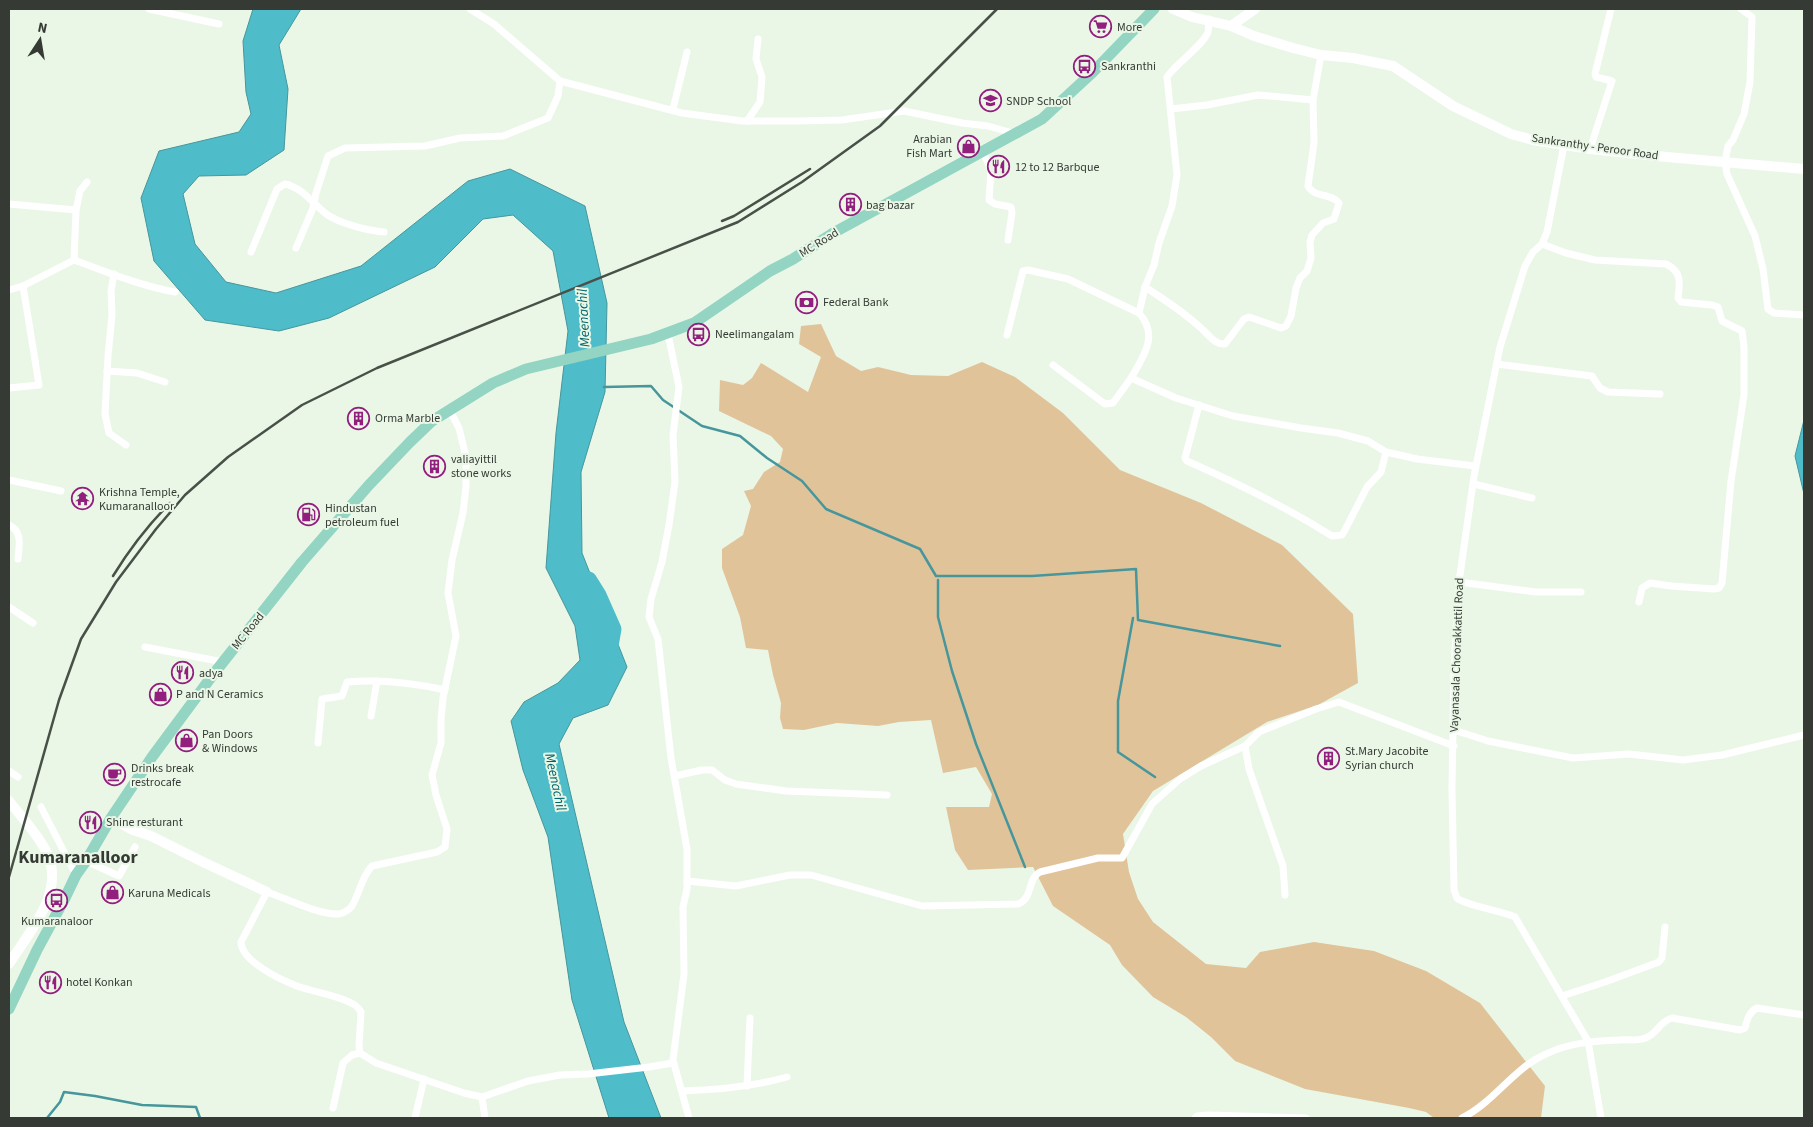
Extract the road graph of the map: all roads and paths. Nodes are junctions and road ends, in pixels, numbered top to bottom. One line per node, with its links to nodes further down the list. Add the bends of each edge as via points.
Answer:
1 (149, 9): 9 (street)
2 (470, 9): 14 (street, via 494,24)
3 (1154, 9): 19 (main road, MC Road, via 1074,90 1042,118)
4 (1173, 9): 8 (main road, Sankranthy - Peroor Road)
5 (1255, 9): 10 (main road)
6 (1611, 9): 21 (street, via 1595,74 1612,81)
7 (1741, 9): 23 (street, via 1752,17 1750,82 1744,114 1728,146)
8 (1209, 20): 10 (main road, Sankranthy - Peroor Road); 16 (street, via 1204,40 1167,77)
9 (219, 24)
10 (1232, 26): 13 (main road, Sankranthy - Peroor Road, via 1254,36)
11 (758, 39): 18 (street, via 756,59 762,77 760,102)
12 (688, 52): 17 (street)
13 (1321, 55): 15 (street); 20 (main road, Sankranthy - Peroor Road, via 1393,66 1453,106 1511,134)
14 (560, 81): 17 (street); 26 (street, via 558,96 548,118 503,136 460,138 425,146 358,147 338,151 328,156)
15 (1313, 100): 16 (street, via 1258,95); 37 (street, via 1314,143 1308,186 1316,194 1339,203 1334,219 1323,222 1312,235 1307,271 1296,288 1286,326 1281,328 1244,319 1225,344 1221,344)
16 (1171, 109): 37 (street, via 1177,175 1172,206)
17 (673, 110): 18 (street)
18 (747, 121): 19 (street, via 842,120 904,111)
19 (1016, 134): 22 (main road, MC Road)
20 (1564, 145): 21 (main road, Sankranthy - Peroor Road); 31 (street, Vayanasala Choorakkattil Road)
21 (1590, 149): 23 (main road, Sankranthy - Peroor Road)
22 (983, 151): 30 (street, via 991,171 989,200 1011,207); 42 (main road, MC Road, via 835,232 694,323)
23 (1725, 162): 24 (main road, Sankranthy - Peroor Road); 41 (street, via 1755,236 1768,309 1774,313)
24 (1804, 169)
25 (87, 182): 28 (street, via 80,191)
26 (314, 202): 29 (street, via 338,222); 32 (street); 33 (street, via 293,186 285,184 277,189)
27 (9, 204): 28 (street)
28 (76, 210): 34 (street)
29 (384, 232)
30 (1008, 240)
31 (1542, 244): 44 (street, Vayanasala Choorakkattil Road, via 1525,266); 64 (street, via 1595,260 1666,264 1674,268 1680,280 1678,298 1681,302 1718,307 1722,321 1742,331 1744,395 1731,481 1722,583 1720,588 1714,589 1650,583 1642,588)
32 (296, 248)
33 (250, 252)
34 (74, 260): 35 (street); 36 (street)
35 (114, 274): 39 (street); 46 (street)
36 (23, 286): 38 (street); 49 (street, via 39,386)
37 (1145, 287): 40 (street)
38 (9, 290)
39 (175, 292)
40 (1139, 313): 43 (street, via 1068,279 1028,270 1023,271); 47 (street, via 1150,334 1148,347)
41 (1804, 315)
42 (668, 334): 52 (main road, MC Road, via 526,369 493,383); 78 (street, via 679,387 673,436 675,482 649,617 658,640)
43 (1006, 335)
44 (1497, 364): 50 (street, via 1592,376 1600,388 1608,392); 55 (street, Vayanasala Choorakkattil Road)
45 (1053, 365): 47 (street, via 1105,404 1113,403)
46 (107, 371): 48 (street, via 137,373); 53 (street, via 105,414 109,433)
47 (1131, 378): 51 (street)
48 (164, 382)
49 (9, 388)
50 (1660, 394)
51 (1199, 405): 54 (street, via 1232,416 1338,433 1368,441); 54 (street, via 1185,458 1187,461 1258,494 1332,536 1342,535 1367,487 1381,472)
52 (449, 409): 68 (main road, MC Road, via 432,421 369,485 302,562); 70 (street, via 459,428 466,466 463,512 448,593 456,636)
53 (126, 446)
54 (1386, 452): 55 (street)
55 (1475, 466): 57 (street, Vayanasala Choorakkattil Road)
56 (9, 480): 58 (street)
57 (1474, 484): 59 (street); 62 (street, Vayanasala Choorakkattil Road)
58 (61, 491)
59 (1532, 498)
60 (9, 525): 61 (street, via 18,534)
61 (18, 559)
62 (1459, 582): 63 (street, via 1536,592); 72 (street, Vayanasala Choorakkattil Road)
63 (1581, 592)
64 (1639, 602)
65 (9, 607): 66 (street)
66 (33, 623)
67 (145, 647): 68 (street)
68 (224, 662): 83 (main road, MC Road)
69 (378, 681): 70 (street, via 420,684); 71 (street); 74 (street, via 347,682 342,696 322,699)
70 (445, 690): 88 (street, via 441,743 432,775 447,829 445,847 438,852 372,866 366,872 352,907 340,915)
71 (371, 716)
72 (1454, 730): 73 (street, via 1488,741 1574,758 1629,754 1684,760 1722,755); 76 (street, Vayanasala Choorakkattil Road)
73 (1804, 735)
74 (318, 744)
75 (1245, 746): 76 (street, via 1258,732 1339,702); 87 (street, via 1180,779 1152,804 1122,858 1098,858 1040,872 1033,878 1024,901 1018,904 922,906 812,875 790,875 736,886); 89 (street, via 1249,769 1283,866)
76 (1454, 746): 92 (street, Vayanasala Choorakkattil Road, via 1452,789 1456,897 1515,918)
77 (9, 771): 79 (street)
78 (675, 776): 80 (street, via 712,770 736,784 786,791); 87 (street, via 688,849)
79 (18, 777)
80 (887, 795)
81 (9, 801): 91 (main road, via 48,854 52,881 48,899)
82 (40, 807): 86 (street)
83 (110, 818): 85 (main road, MC Road); 88 (main road)
84 (135, 847): 85 (street, via 120,876)
85 (86, 861): 86 (main road, MC Road)
86 (76, 875): 93 (main road, MC Road)
87 (687, 881): 98 (street, via 683,907 684,974)
88 (267, 892): 97 (street, via 241,942 242,948 254,962 274,975 297,986 354,1004 361,1012)
89 (1285, 895)
90 (1665, 927): 92 (street, via 1660,962)
91 (9, 964)
92 (1562, 996): 96 (street, Vayanasala Choorakkattil Road)
93 (9, 1009)
94 (1804, 1015): 96 (street, via 1757,1008 1752,1010 1745,1028 1740,1030 1672,1018 1664,1020 1654,1034 1642,1039)
95 (750, 1018): 101 (street)
96 (1588, 1041): 110 (street, via 1544,1054 1474,1112); 111 (street, Vayanasala Choorakkattil Road)
97 (360, 1053): 100 (street, via 376,1063); 104 (street, via 343,1063)
98 (673, 1062): 102 (street); 103 (street, via 560,1075 528,1081)
99 (787, 1077): 101 (street)
100 (424, 1079): 103 (street); 105 (street)
101 (747, 1086): 102 (street)
102 (682, 1091): 107 (street)
103 (482, 1097): 106 (street)
104 (333, 1108)
105 (415, 1118)
106 (485, 1118)
107 (690, 1118)
108 (1195, 1118): 109 (street, via 1209,1115)
109 (1306, 1118)
110 (1462, 1118)
111 (1601, 1118)

